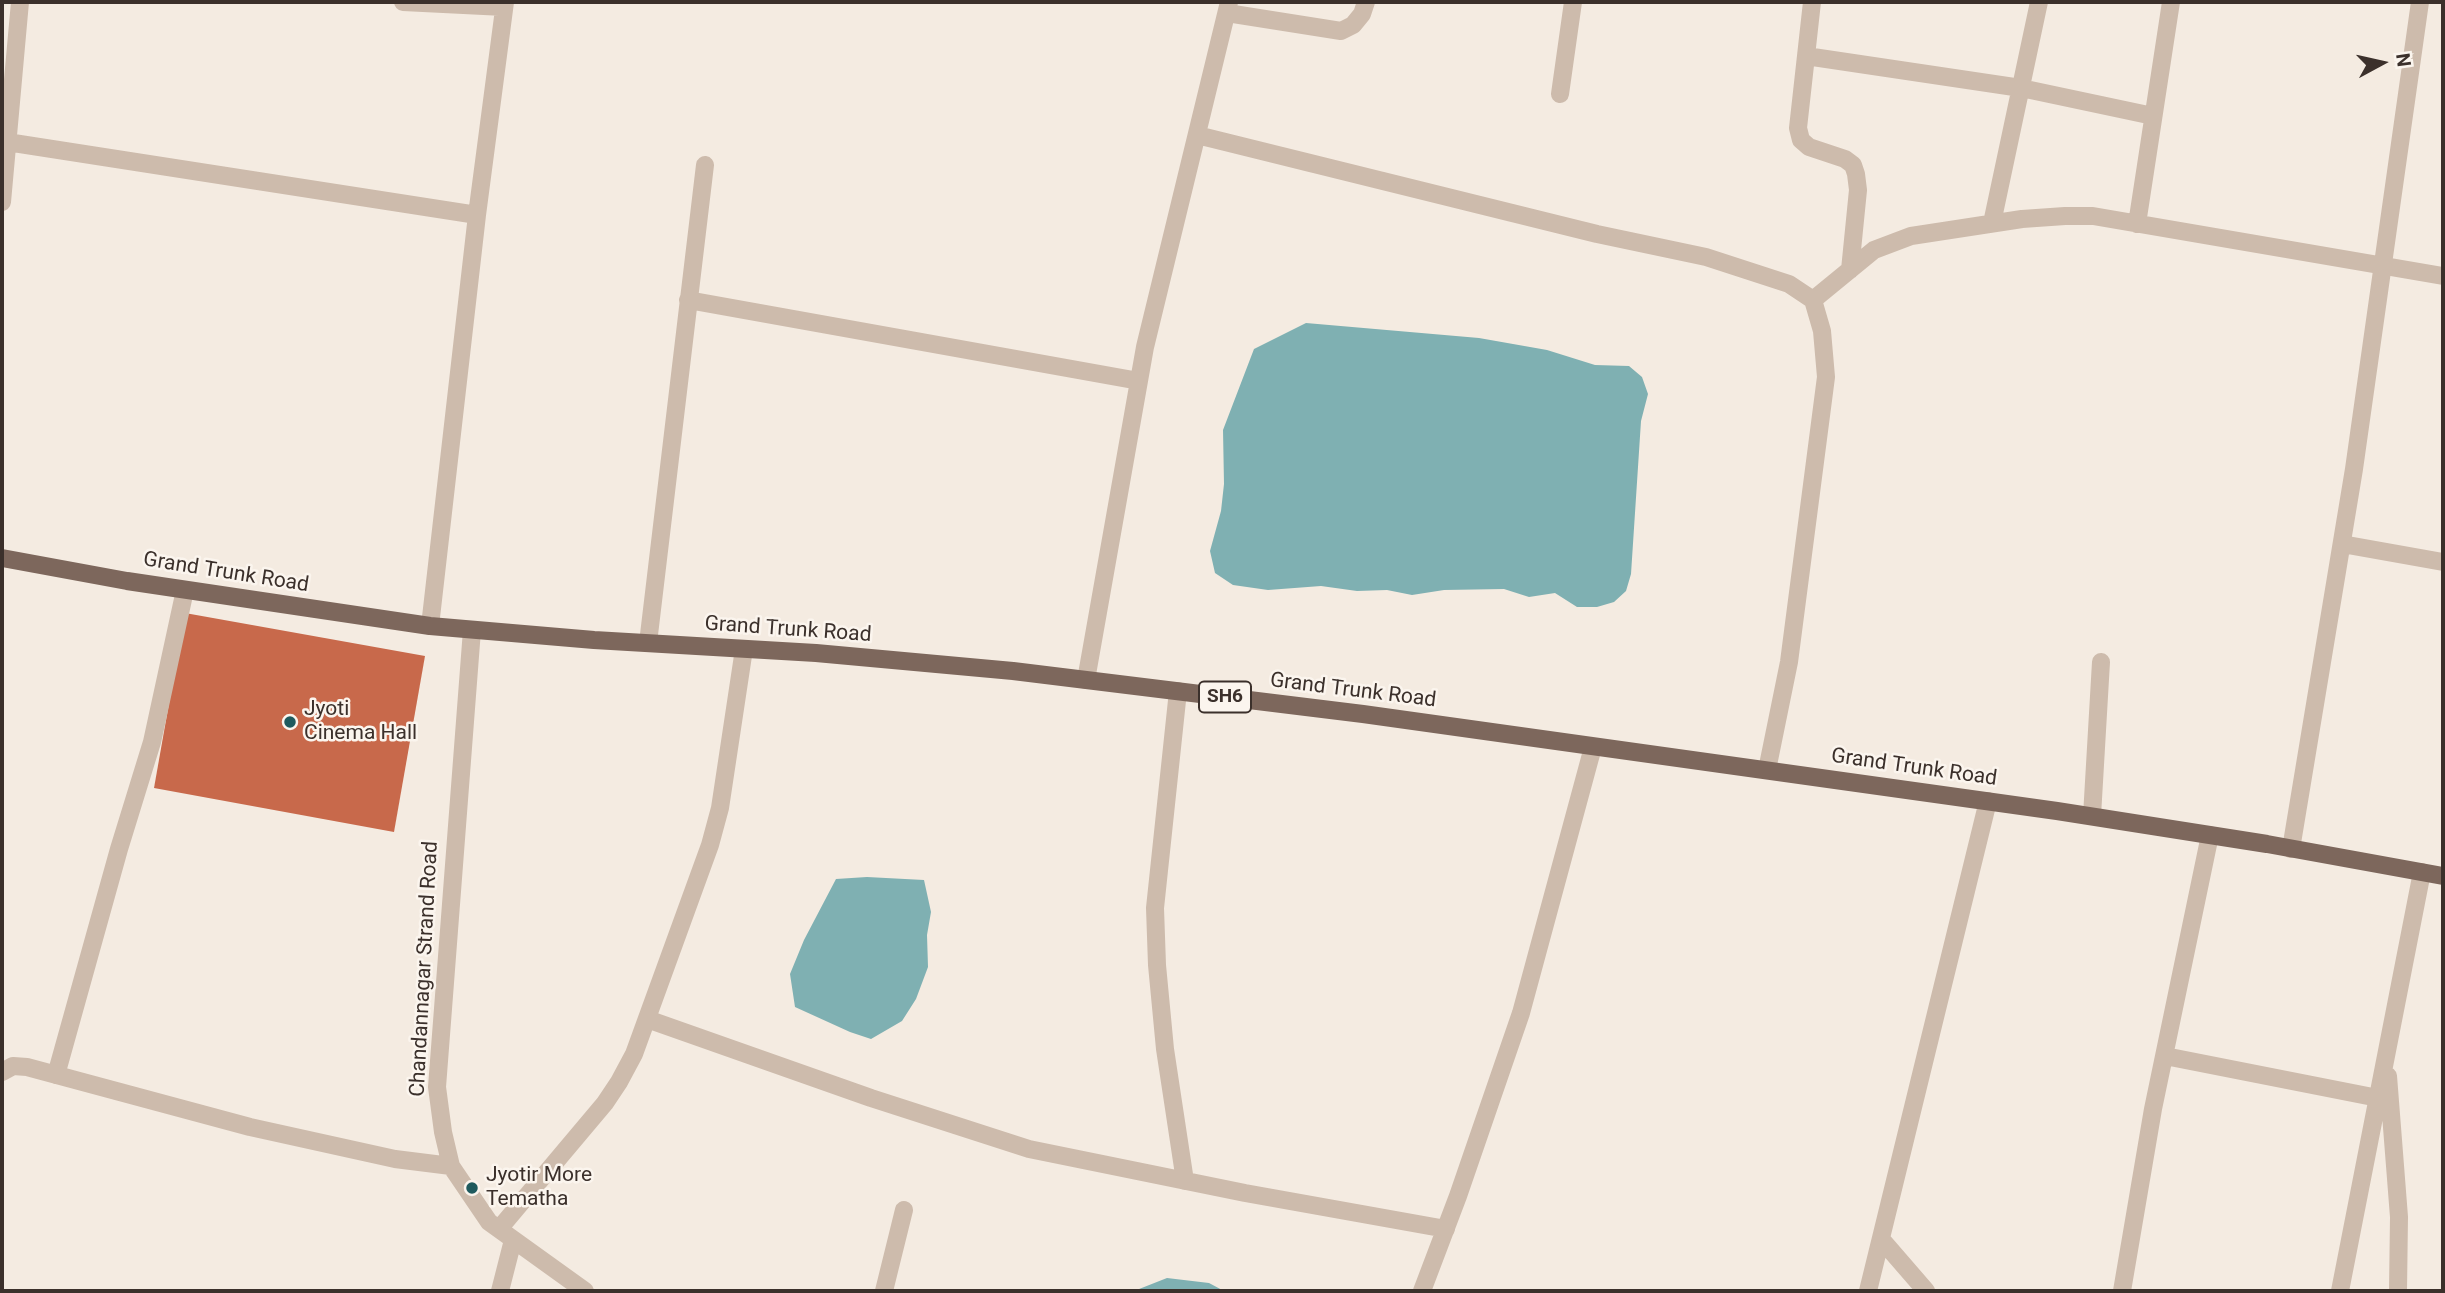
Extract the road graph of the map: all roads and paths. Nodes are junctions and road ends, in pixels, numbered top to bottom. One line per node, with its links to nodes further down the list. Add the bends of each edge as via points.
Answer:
1 (20, 2): 16 (street)
2 (403, 2): 9 (street)
3 (1366, 2): 10 (street, via 1353,25 1341,31)
4 (1573, 2): 13 (street)
5 (1812, 2): 11 (street)
6 (2039, 2): 12 (street)
7 (2171, 2): 14 (street)
8 (2420, 2): 22 (street)
9 (505, 4): 19 (street)
10 (1228, 7): 15 (street)
11 (1806, 56): 12 (street); 23 (street, via 1798,128 1801,140 1845,159 1856,174)
12 (2021, 88): 14 (street); 20 (street)
13 (1560, 94)
14 (2153, 116): 21 (street)
15 (1197, 135): 26 (street, via 1706,257 1789,285); 27 (street)
16 (7, 142): 18 (street); 19 (street)
17 (705, 165): 25 (street)
18 (2, 202)
19 (477, 215): 32 (street)
20 (1992, 223): 21 (street, via 2093,216); 23 (street, via 1911,236 1874,250)
21 (2137, 224): 22 (street)
22 (2384, 268): 24 (street); 28 (street)
23 (1850, 270): 26 (street)
24 (2443, 276)
25 (688, 300): 27 (street); 34 (street)
26 (1813, 300): 40 (street, via 1822,331 1826,377 1789,662)
27 (1139, 381): 37 (street)
28 (2342, 544): 30 (street); 44 (street)
29 (2, 558): 31 (main road, Grand Trunk Road / SH6)
30 (2443, 562)
31 (186, 590): 32 (main road, Grand Trunk Road / SH6); 51 (street, via 152,742)
32 (430, 626): 33 (main road, Grand Trunk Road / SH6)
33 (471, 630): 34 (main road, Grand Trunk Road / SH6); 53 (street, Chandannagar Strand Road, via 437,1087)
34 (649, 643): 35 (main road, Grand Trunk Road / SH6)
35 (744, 649): 37 (main road, Grand Trunk Road / SH6); 47 (street, via 720,808)
36 (2101, 662): 42 (street)
37 (1086, 680): 38 (main road, Grand Trunk Road / SH6)
38 (1178, 691): 39 (main road, Grand Trunk Road / SH6); 54 (street, via 1155,908 1165,1049)
39 (1593, 747): 40 (main road, Grand Trunk Road / SH6); 56 (street, via 1521,1013)
40 (1767, 770): 41 (main road, Grand Trunk Road / SH6)
41 (1988, 801): 42 (main road, Grand Trunk Road / SH6); 58 (street)
42 (2092, 816): 43 (main road, Grand Trunk Road / SH6)
43 (2210, 835): 44 (main road, Grand Trunk Road / SH6); 49 (street)
44 (2291, 849): 45 (main road, Grand Trunk Road / SH6)
45 (2422, 872): 46 (main road, Grand Trunk Road / SH6); 48 (street)
46 (2443, 876)
47 (647, 1019): 54 (street, via 989,1138); 57 (street, via 612,1093)
48 (2387, 1052): 52 (street); 67 (street, via 2399,1217)
49 (2165, 1056): 52 (street); 65 (street)
50 (6, 1067): 51 (street)
51 (56, 1075): 53 (street, via 250,1127)
52 (2378, 1098): 66 (street)
53 (451, 1166): 57 (street, Chandannagar Strand Road, via 489,1222)
54 (1185, 1181): 56 (street)
55 (904, 1210): 61 (street)
56 (1446, 1229): 62 (street)
57 (506, 1235): 59 (street); 60 (street, Chandannagar Strand Road)
58 (1881, 1239): 63 (street); 64 (street)
59 (499, 1291)
60 (584, 1291)
61 (884, 1291)
62 (1422, 1291)
63 (1868, 1291)
64 (1927, 1291)
65 (2122, 1291)
66 (2340, 1291)
67 (2399, 1291)

